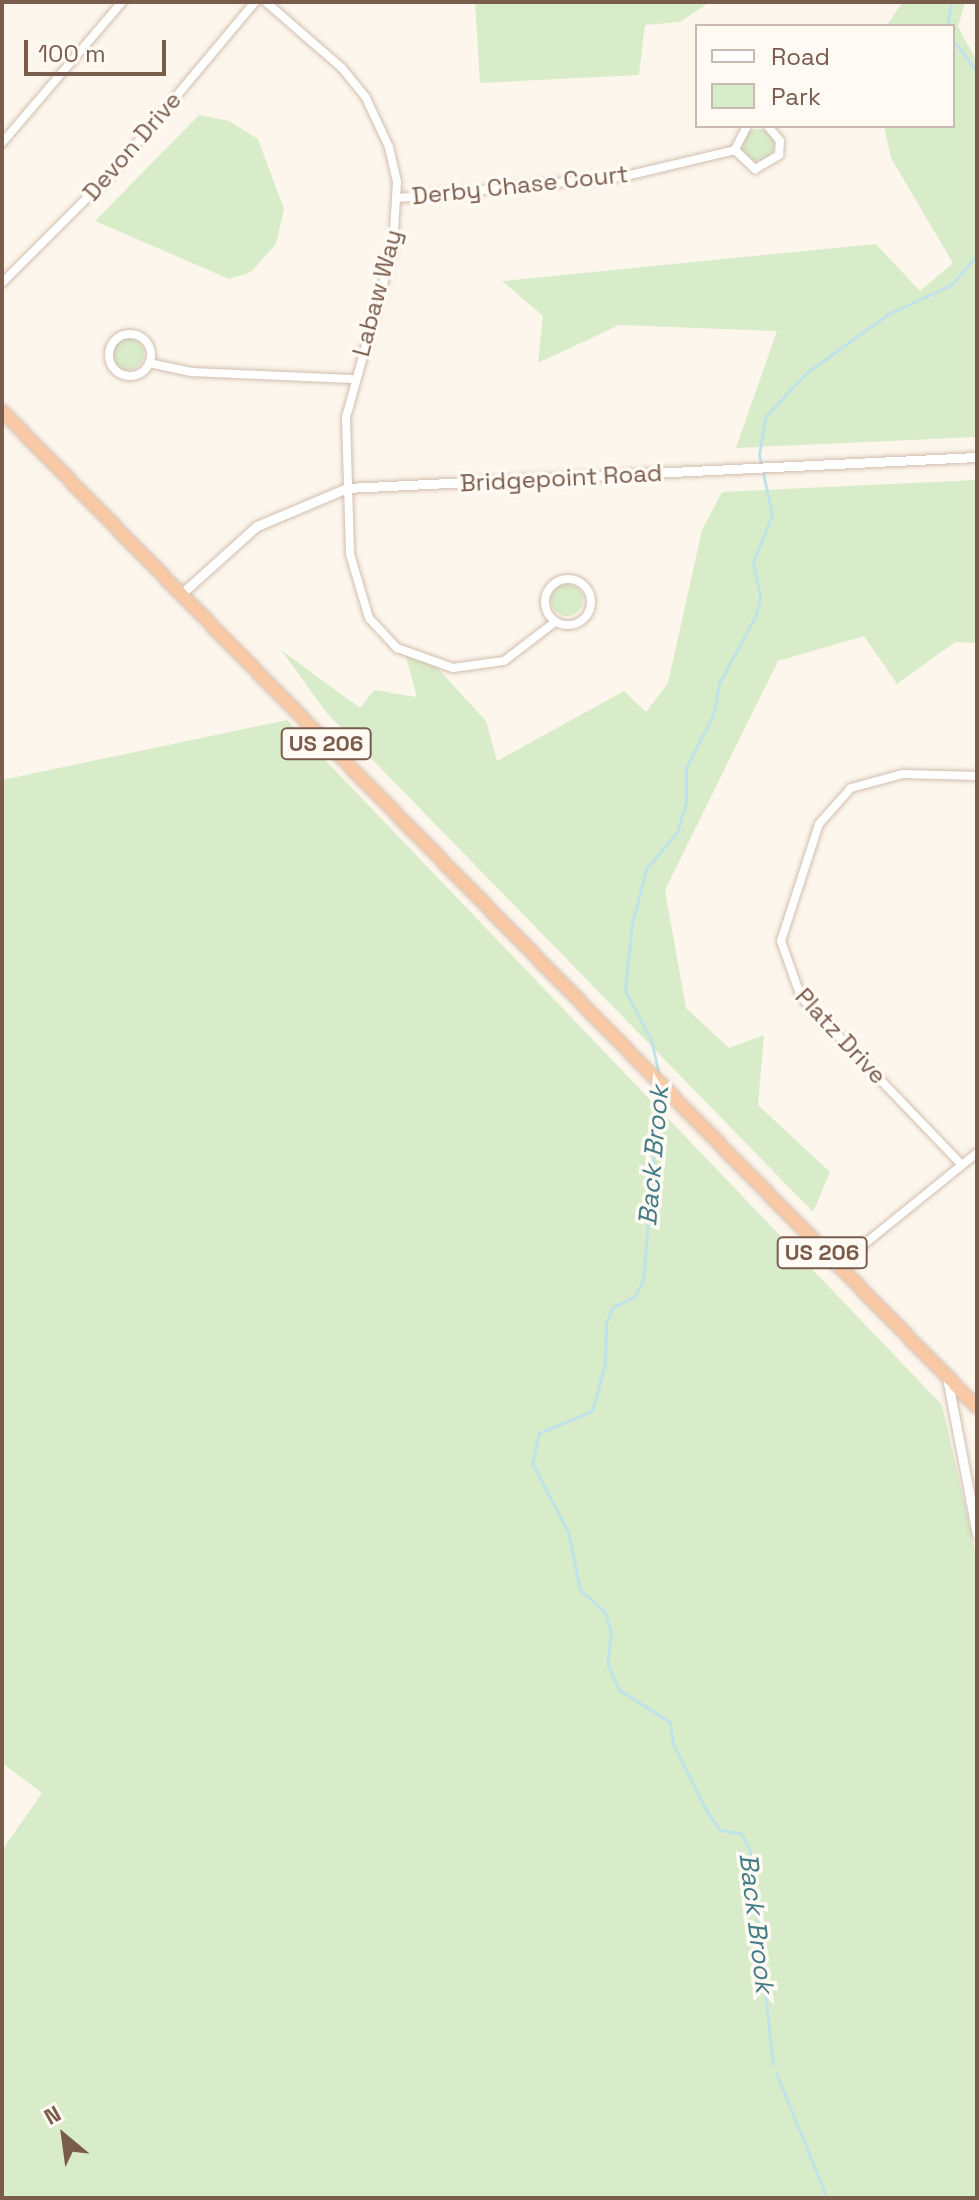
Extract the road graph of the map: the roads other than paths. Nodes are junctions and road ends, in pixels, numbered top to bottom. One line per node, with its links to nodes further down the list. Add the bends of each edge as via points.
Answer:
1 (122, 2): 6 (street)
2 (255, 2): 9 (street, Devon Drive, via 112,173)
3 (266, 2): 8 (street, Labaw Way, via 342,68 366,98 389,147)
4 (746, 128): 7 (street)
5 (769, 128): 7 (street, via 781,147 769,166 748,167)
6 (2, 143)
7 (735, 150): 8 (street, Derby Chase Court, via 626,176)
8 (399, 198): 11 (street, Labaw Way, via 393,248)
9 (2, 283)
10 (149, 363): 10 (street, via 150,349 136,334 121,335 111,345 111,364 120,373 134,375); 11 (street, via 191,372)
11 (352, 379): 14 (street, Labaw Way, via 346,418)
12 (2, 411): 15 (highway, US 206)
13 (977, 457): 14 (street, Bridgepoint Road)
14 (347, 488): 15 (street, Bridgepoint Road, via 257,526); 16 (street, Labaw Way, via 358,593 369,618 397,648 433,664 481,667 525,651)
15 (180, 595): 20 (highway, US 206)
16 (555, 622): 16 (street, via 571,625 589,611 590,595 580,582 566,578 548,589 546,611)
17 (977, 776): 19 (street, Platz Drive, via 903,774 851,788 819,824 781,941 801,997)
18 (977, 1153): 19 (street)
19 (962, 1165): 20 (street)
20 (836, 1267): 21 (highway, US 206)
21 (947, 1377): 22 (highway, US 206); 23 (street)
22 (977, 1407)
23 (977, 1534)

